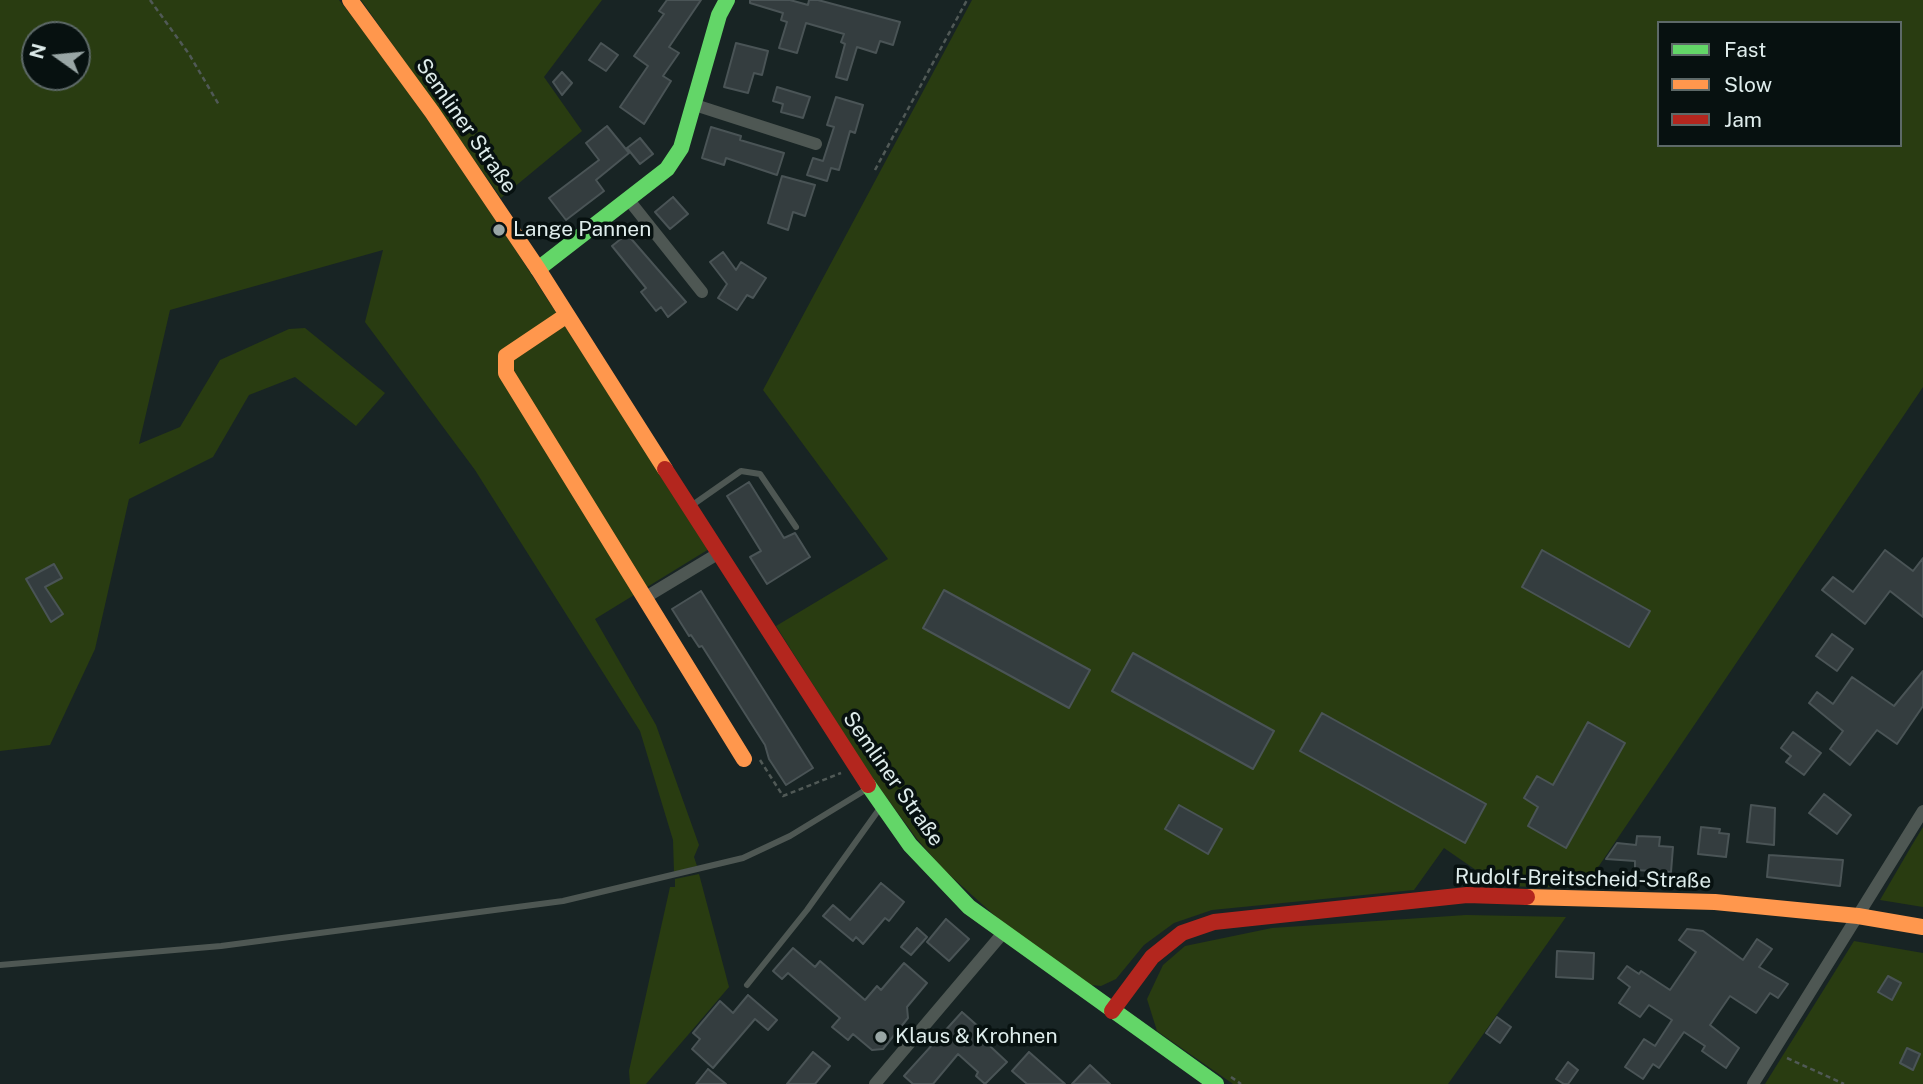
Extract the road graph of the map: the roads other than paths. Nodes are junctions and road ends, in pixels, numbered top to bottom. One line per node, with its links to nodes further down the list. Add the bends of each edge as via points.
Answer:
1 (350, 0): 6 (street, Semliner Straße)
2 (727, 0): 3 (street)
3 (695, 105): 4 (street); 5 (street, via 681,148 667,169)
4 (816, 144)
5 (628, 199): 6 (street); 7 (street)
6 (538, 269): 8 (street, Semliner Straße)
7 (702, 292)
8 (567, 315): 9 (street, Semliner Straße); 12 (street, via 506,356 506,373)
9 (689, 507): 10 (lane, via 741,471 760,474); 11 (street, Semliner Straße)
10 (796, 527)
11 (719, 554): 12 (street); 14 (street, Semliner Straße)
12 (646, 597): 13 (street, via 658,624)
13 (744, 759)
14 (870, 787): 15 (street, Semliner Straße); 20 (lane, via 790,836 743,858 563,901 221,946)
15 (881, 806): 19 (street, Semliner Straße, via 937,875); 21 (lane, via 807,911)
16 (1923, 811): 17 (street)
17 (1858, 916): 18 (street, Rudolf-Breitscheid-Straße); 22 (street, Rudolf-Breitscheid-Straße, via 1715,902 1467,895 1214,922 1182,933 1152,957); 25 (street)
18 (1923, 927)
19 (1003, 933): 22 (street, Semliner Straße); 23 (street)
20 (0, 965)
21 (747, 985)
22 (1112, 1011): 24 (street, Semliner Straße)
23 (875, 1084)
24 (1216, 1084)
25 (1753, 1084)

